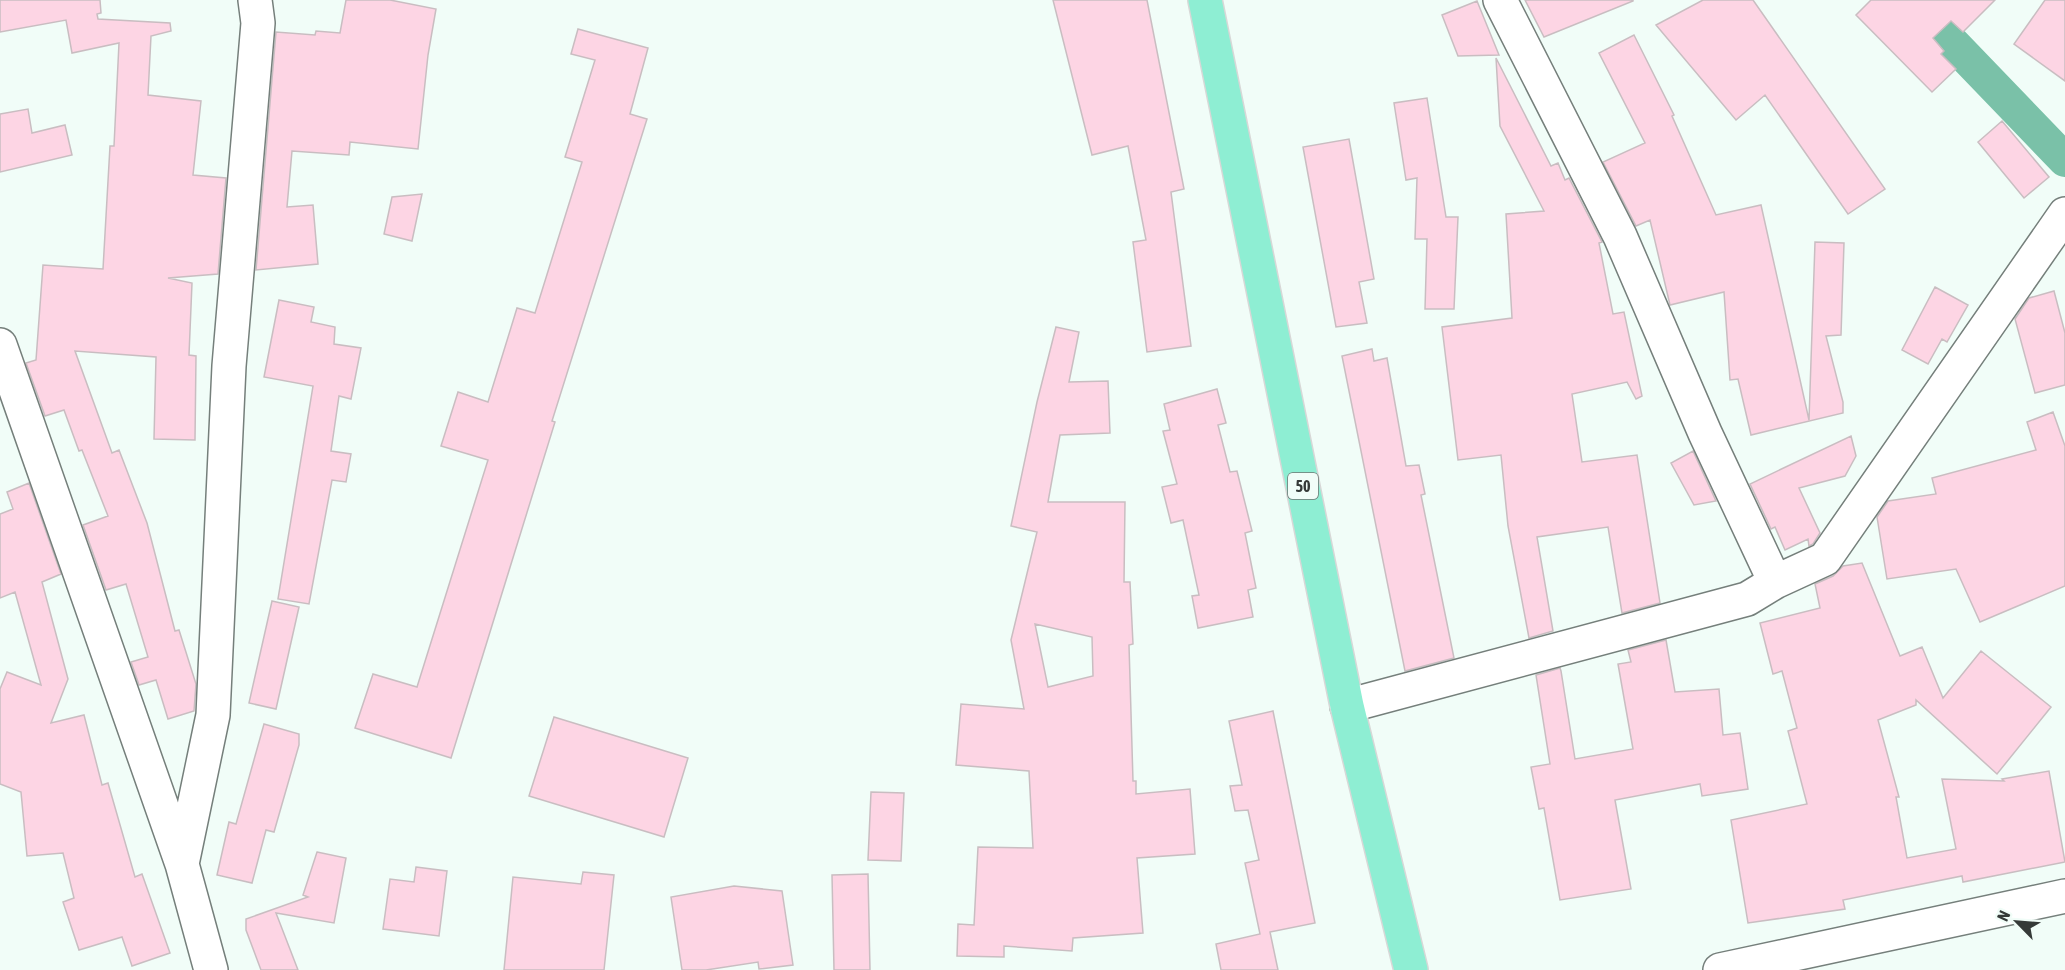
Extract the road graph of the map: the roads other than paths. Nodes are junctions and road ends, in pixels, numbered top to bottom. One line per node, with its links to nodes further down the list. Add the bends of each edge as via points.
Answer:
1 (255, 0): 8 (street, via 258,23 229,366 213,716)
2 (1205, 0): 7 (main road, 50)
3 (1500, 0): 6 (street, via 1620,236)
4 (2065, 214): 6 (street, via 1825,559)
5 (0, 345): 8 (street)
6 (1774, 582): 7 (street, via 1747,599)
7 (1347, 706): 11 (main road, 50)
8 (182, 864): 10 (street)
9 (2065, 896): 12 (street)
10 (211, 970)
11 (1411, 970)
12 (1720, 970)

